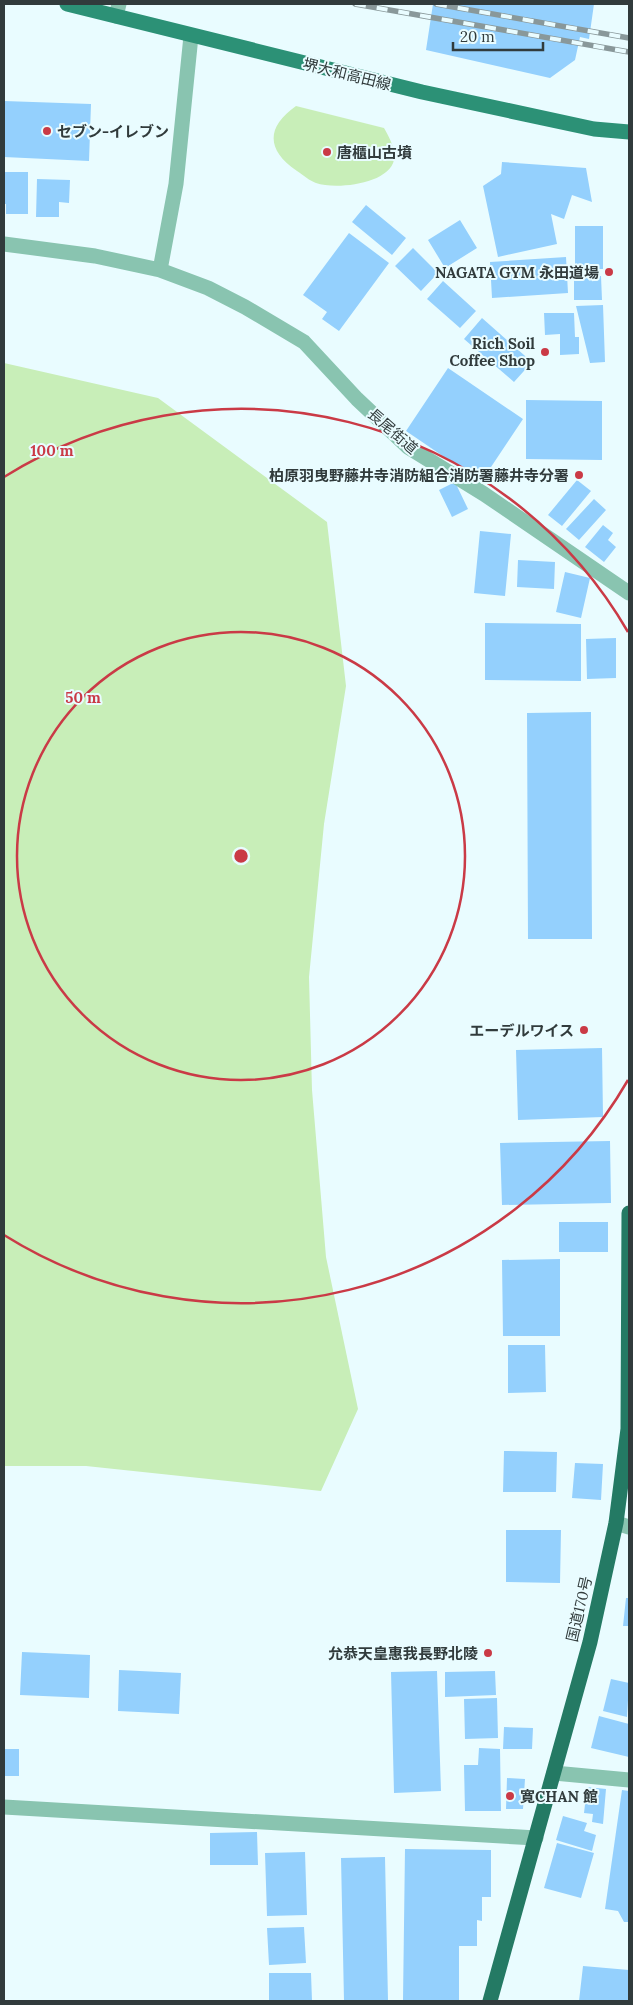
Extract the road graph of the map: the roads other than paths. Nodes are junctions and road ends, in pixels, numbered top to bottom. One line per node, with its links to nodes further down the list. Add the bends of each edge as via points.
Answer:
1 (67, 4): 2 (main road, 堺大和高田線)
2 (118, 10): 3 (main road, 堺大和高田線)
3 (192, 36): 4 (main road, 堺大和高田線, via 422,92 594,129); 6 (street, via 176,184)
4 (629, 132)
5 (4, 244): 6 (street, 長尾街道, via 95,256)
6 (160, 270): 7 (street, 長尾街道, via 208,288 304,342 408,447 484,494)
7 (629, 593)
8 (629, 1213): 9 (highway, 国道170号, via 628,1430)
9 (623, 1525): 10 (highway, 国道170号)
10 (554, 1773): 11 (street); 13 (highway, 国道170号)
11 (629, 1780)
12 (4, 1807): 13 (street)
13 (536, 1838): 14 (highway, 国道170号)
14 (490, 2001)

